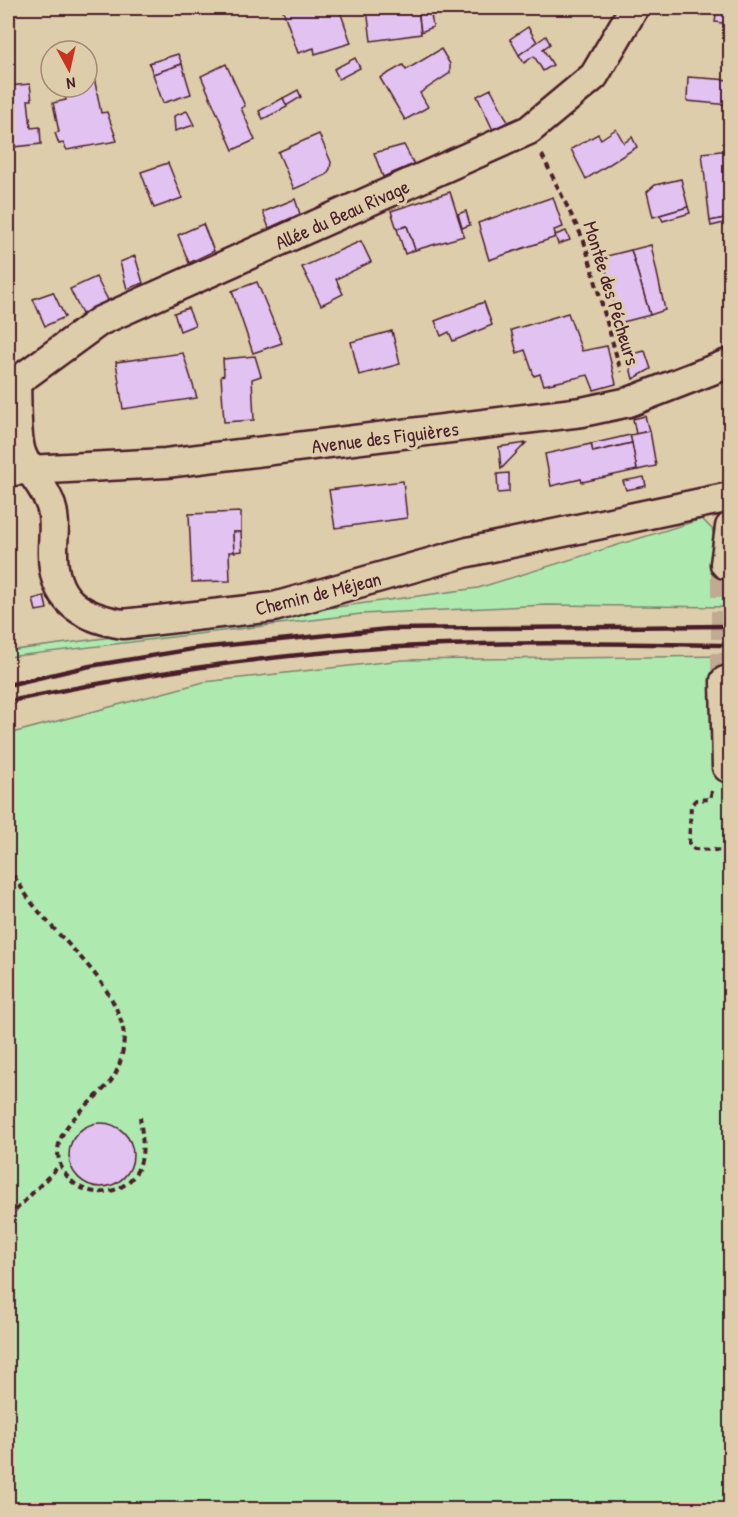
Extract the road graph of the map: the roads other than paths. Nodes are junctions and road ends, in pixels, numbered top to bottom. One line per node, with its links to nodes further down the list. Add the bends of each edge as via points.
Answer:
1 (634, 8): 3 (street, Allée du Beau Rivage, via 594,76 529,130 100,321)
2 (730, 363): 4 (street, Avenue des Figuières, via 629,402 582,412 166,464)
3 (12, 385): 4 (street, Allée du Beau Rivage)
4 (20, 471): 5 (street, Chemin de Méjean, via 44,486 55,521 53,561 60,592 76,608 123,624 274,607 468,552)
5 (730, 497)
6 (730, 527): 7 (street)
7 (725, 564)
8 (725, 681): 9 (street)
9 (727, 767)

